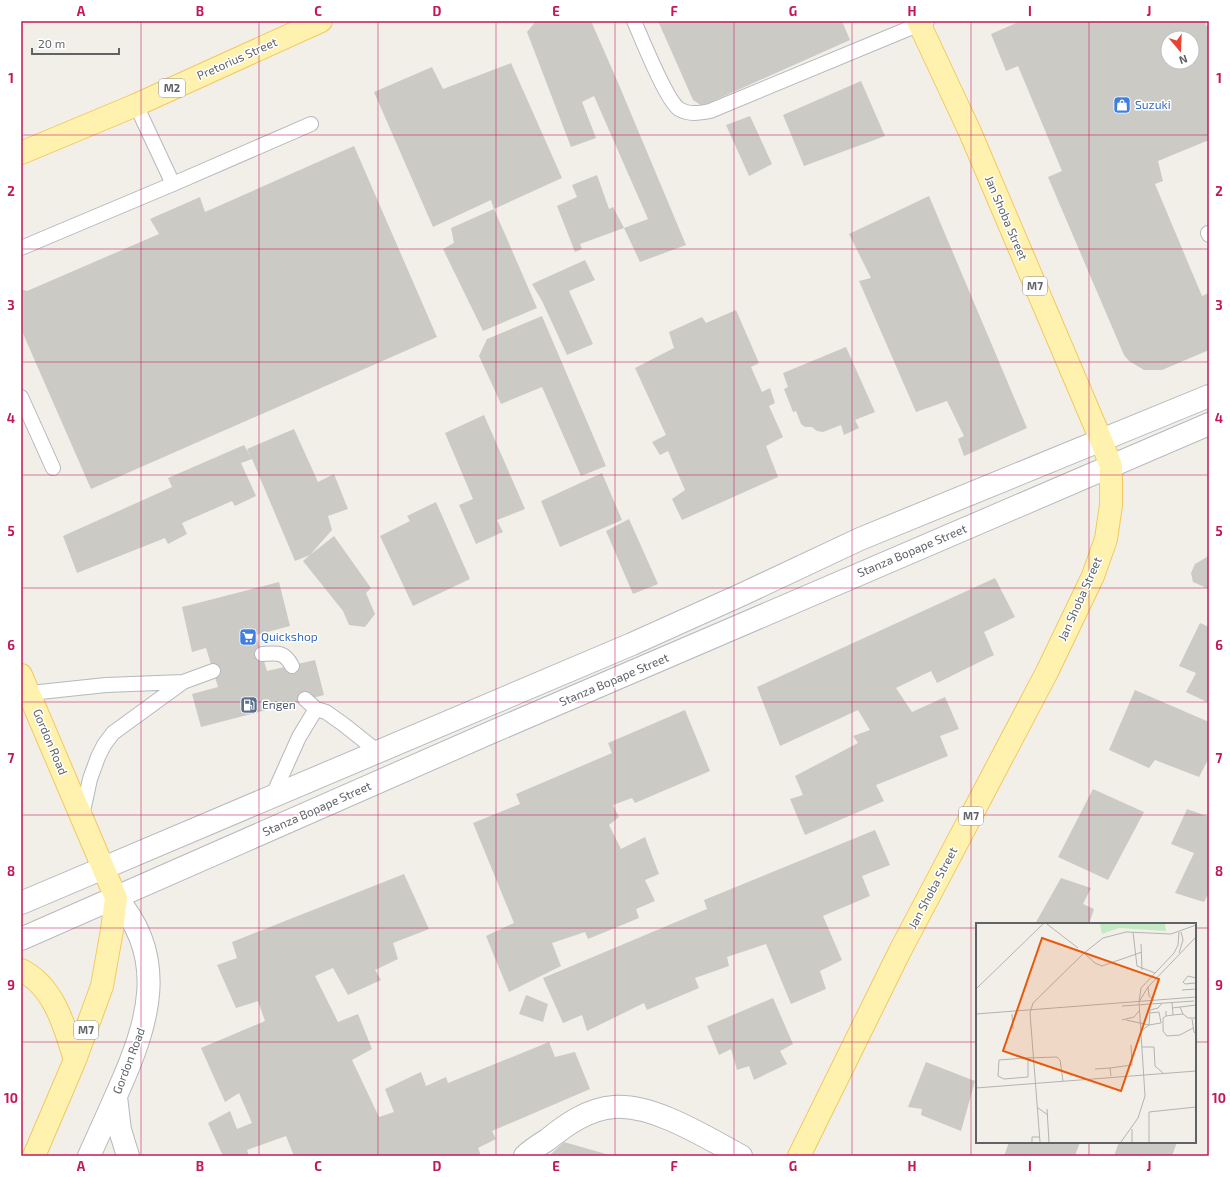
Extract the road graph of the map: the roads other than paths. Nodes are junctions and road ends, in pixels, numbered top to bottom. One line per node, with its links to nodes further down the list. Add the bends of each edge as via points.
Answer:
1 (321, 21): 4 (main road, Pretorius Street / M2)
2 (634, 21): 3 (lane, via 668,96 679,109 694,114 710,111)
3 (922, 22): 12 (main road, Jan Shoba Street / M7)
4 (136, 105): 6 (main road, Pretorius Street / M2); 7 (lane)
5 (311, 124): 7 (lane)
6 (21, 153)
7 (173, 184): 8 (lane)
8 (21, 248)
9 (1209, 396): 12 (main road)
10 (21, 397): 14 (lane)
11 (1209, 424): 13 (main road, Stanza Bopape Street)
12 (1101, 440): 13 (main road, Jan Shoba Street / M7); 22 (main road, via 860,539 632,644)
13 (1111, 466): 26 (main road, Stanza Bopape Street, via 485,735); 37 (main road, Jan Shoba Street / M7, via 1111,505 1106,539 1093,576 1047,672 900,951)
14 (54, 468)
15 (262, 654): 16 (lane, via 280,653)
16 (292, 666)
17 (213, 671): 18 (lane)
18 (183, 682): 19 (lane); 24 (lane, via 113,733 104,745 90,779)
19 (24, 688): 24 (main road, Gordon Road)
20 (305, 700): 21 (lane)
21 (316, 709): 22 (lane, via 326,712); 23 (lane)
22 (377, 751): 23 (main road)
23 (273, 795): 25 (main road)
24 (82, 817): 25 (main road, Gordon Road)
25 (103, 867): 26 (main road, Gordon Road); 27 (main road)
26 (116, 898): 28 (main road, Stanza Bopape Street); 30 (main road, M7, via 102,986); 31 (main road, Gordon Road, via 128,911 138,931 149,974 143,1026 134,1055)
27 (21, 902)
28 (21, 939)
29 (21, 970): 30 (main road, via 40,983 54,1003 66,1029)
30 (75, 1060): 32 (main road, M7)
31 (116, 1096): 33 (main road, Gordon Road); 34 (main road, via 120,1130)
32 (34, 1156)
33 (89, 1156)
34 (128, 1156)
35 (524, 1156): 36 (main road, via 585,1114 615,1107 657,1114)
36 (741, 1156)
37 (799, 1156)

